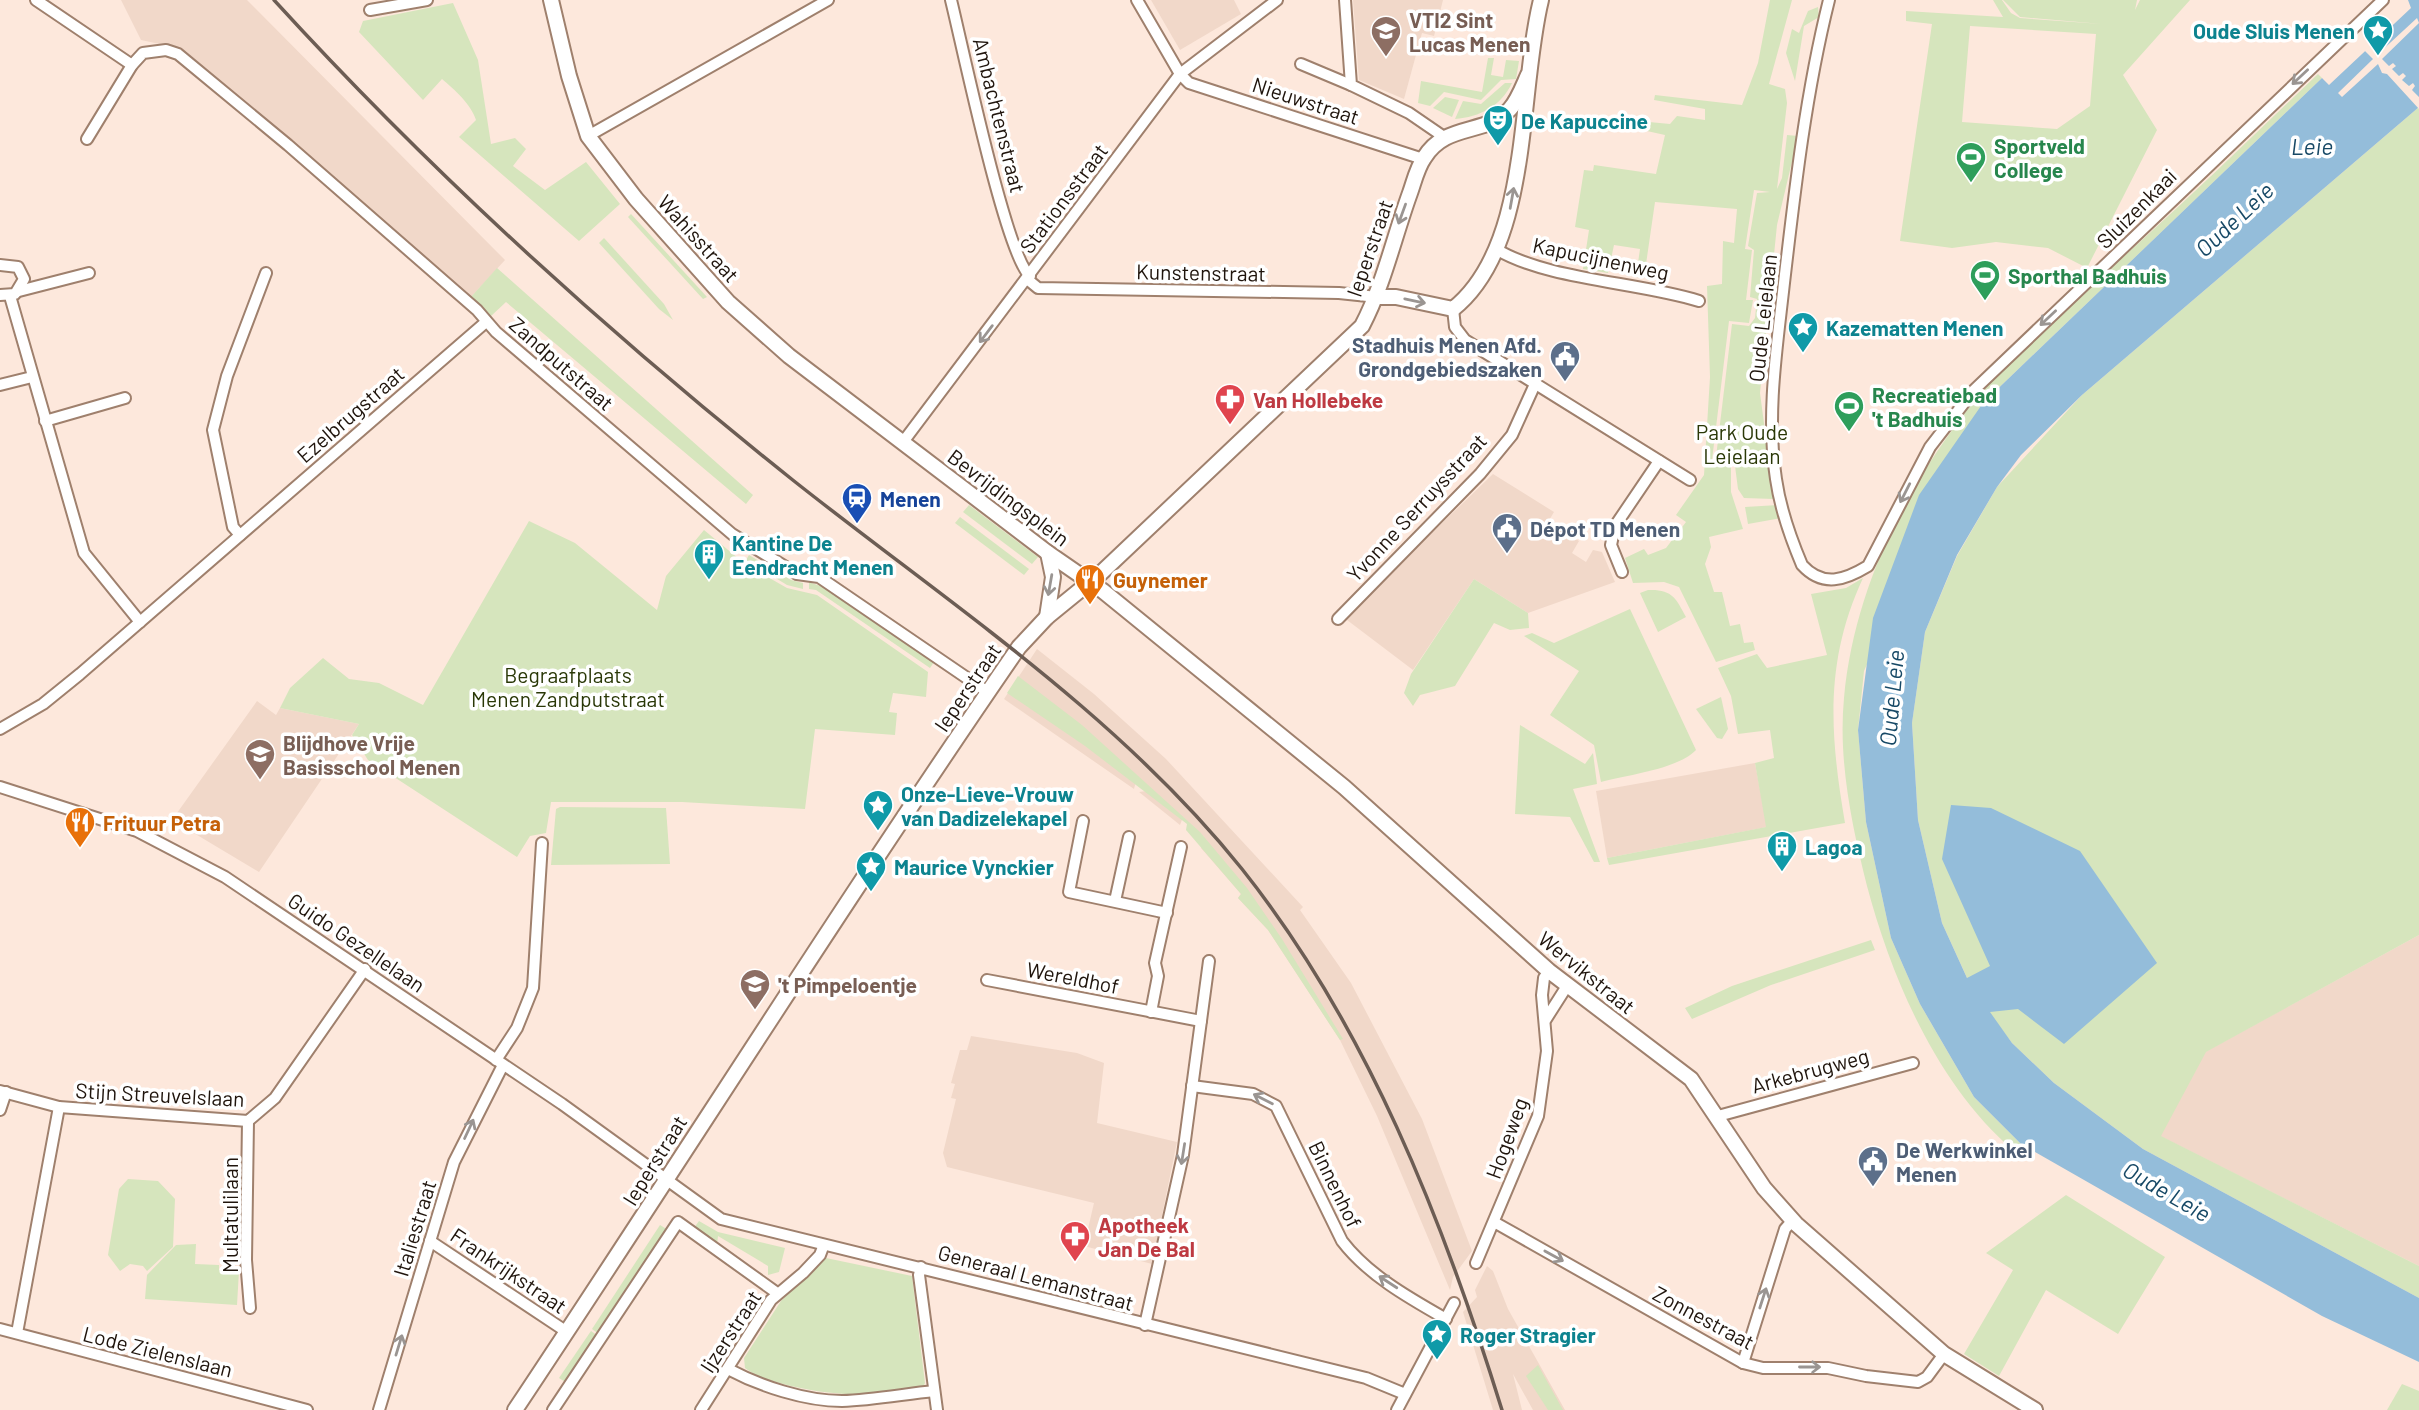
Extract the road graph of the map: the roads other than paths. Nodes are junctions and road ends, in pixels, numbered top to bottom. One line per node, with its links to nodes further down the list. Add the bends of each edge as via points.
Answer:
1 (36, 0): 14 (street)
2 (428, 0): 12 (street)
3 (551, 0): 19 (street, Wahisstraat)
4 (828, 0): 19 (street)
5 (951, 0): 28 (street, Ambachtenstraat, via 1007,223)
6 (1137, 0): 15 (street)
7 (1277, 0): 15 (street, Stationsstraat)
8 (1345, 0): 17 (street)
9 (1541, 0): 16 (street, Ieperstraat)
10 (1829, 0): 44 (street, Oude Leielaan, via 1817,50 1792,223 1773,391 1773,441 1776,480 1802,565 1823,580 1851,577)
11 (2383, 0): 44 (street, Sluizenkaai, one-way to 44, via 1974,390 1930,447)
12 (370, 10)
13 (1301, 64): 17 (street)
14 (132, 65): 21 (street); 33 (street, Zandputstraat, via 153,50 178,54 298,153)
15 (1180, 74): 23 (street, Nieuwstraat, via 1189,83); 28 (street, Stationsstraat)
16 (1528, 75): 18 (street, Ieperstraat, via 1511,108); 22 (street, Ieperstraat)
17 (1351, 85): 20 (street, via 1409,113)
18 (1486, 125): 20 (street, Ieperstraat); 22 (street, via 1511,129)
19 (588, 136): 39 (street, Wahisstraat, via 710,285 789,356)
20 (1444, 137): 23 (street, Ieperstraat)
21 (87, 139)
22 (1519, 145): 24 (street, one-way to 22, via 1508,220)
23 (1423, 159): 30 (street, Ieperstraat, one-way to 30)
24 (1496, 249): 31 (street, Kapucijnenweg, via 1571,274); 32 (street, via 1473,293)
25 (0, 265): 29 (street, via 12,264 22,272 24,279)
26 (89, 273): 29 (street)
27 (266, 273): 42 (street, via 227,376 213,430 233,527)
28 (1029, 278): 30 (street, Kunstenstraat, via 1038,288); 39 (street, Stationsstraat, one-way to 39)
29 (10, 294): 34 (street)
30 (1377, 297): 32 (street, one-way to 32); 46 (street, Ieperstraat, via 1362,326)
31 (1699, 300)
32 (1453, 309): 35 (street, via 1455,327 1465,340)
33 (486, 322): 42 (street, Ezelbrugstraat); 50 (street, Zandputstraat, via 732,534 797,574 819,577)
34 (32, 377): 36 (street); 38 (street)
35 (1536, 382): 40 (street); 48 (street, Yvonne Serruysstraat, via 1512,435 1480,474)
36 (0, 385)
37 (125, 398): 38 (street)
38 (45, 421): 49 (street, via 84,553)
39 (903, 442): 43 (street, Bevrijdingsplein)
40 (1659, 461): 41 (street); 45 (street, via 1615,526 1611,545)
41 (1690, 480)
42 (240, 535): 49 (street, Ezelbrugstraat)
43 (1048, 553): 46 (street, Bevrijdingsplein); 47 (street, one-way to 47, via 1053,578)
44 (1868, 566)
45 (1622, 572)
46 (1091, 582): 47 (street, Ieperstraat); 61 (street, Wervikstraat, via 1344,787)
47 (1047, 617): 50 (street, Ieperstraat, via 1019,647)
48 (1338, 619)
49 (140, 622): 51 (street, Ezelbrugstraat, via 43,704)
50 (989, 693): 75 (street, Ieperstraat)
51 (0, 730)
52 (0, 787): 60 (street, Guido Gezellelaan, via 137,831 172,848 225,877)
53 (1083, 821): 57 (street, via 1069,892)
54 (1129, 837): 57 (street)
55 (542, 843): 67 (street, Italiestraat, via 533,988)
56 (1181, 847): 58 (street)
57 (1115, 901): 58 (street)
58 (1167, 913): 64 (street, via 1155,963 1158,976)
59 (1209, 961): 66 (street)
60 (365, 970): 67 (street, Guido Gezellelaan); 74 (street, Stijn Streuvelslaan, via 275,1098)
61 (1549, 971): 63 (street, Wervikstraat); 65 (street, Hogeweg, via 1542,995)
62 (987, 980): 64 (street, Wereldhof)
63 (1567, 986): 65 (street); 73 (street, Wervikstraat, via 1690,1079)
64 (1151, 1012): 66 (street, Wereldhof)
65 (1546, 1019): 77 (street, Hogeweg, via 1538,1116)
66 (1200, 1021): 69 (street)
67 (500, 1063): 75 (street, Guido Gezellelaan); 78 (street, Italiestraat, one-way to 67, via 454,1162)
68 (1913, 1063): 73 (street, Arkebrugweg)
69 (1192, 1086): 85 (street, Binnenhof, one-way to 69, via 1366,1268 1342,1241 1276,1106 1253,1094); 86 (street, one-way to 86, via 1183,1155)
70 (3, 1091): 71 (street, Stijn Streuvelslaan); 72 (street, Stijn Streuvelslaan)
71 (58, 1107): 74 (street, Stijn Streuvelslaan); 89 (street)
72 (0, 1110)
73 (1717, 1116): 76 (street, Wervikstraat, via 1764,1188)
74 (248, 1121): 84 (street, Multatulilaan)
75 (665, 1180): 79 (street, Generaal Lemanstraat, via 721,1219); 88 (street, Ieperstraat)
76 (1793, 1220): 90 (street, Wervikstraat); 91 (street, one-way to 76, via 1785,1229)
77 (1494, 1222): 80 (street, Hogeweg); 91 (street, Zonnestraat, one-way to 91)
78 (430, 1241): 88 (street, Frankrijkstraat); 97 (street, Italiestraat, one-way to 78)
79 (823, 1247): 81 (street, Generaal Lemanstraat); 82 (street, Ijzerstraat, via 803,1273)
80 (1476, 1263)
81 (921, 1268): 86 (street, Generaal Lemanstraat); 93 (street)
82 (777, 1293): 92 (street, Ijzerstraat); 99 (street, via 678,1222)
83 (1454, 1303): 85 (street)
84 (250, 1308)
85 (1446, 1319): 94 (street)
86 (1145, 1325): 94 (street, Generaal Lemanstraat, via 1366,1378)
87 (0, 1329): 89 (street, Lode Zielenslaan)
88 (567, 1332): 98 (street, Ieperstraat)
89 (17, 1334): 96 (street, Lode Zielenslaan)
90 (1944, 1354): 91 (street, Zonnestraat, one-way to 90, via 1763,1368 1828,1367 1918,1382); 95 (street, Wervikstraat)
91 (1743, 1363)
92 (728, 1369): 93 (street, via 749,1380 831,1400); 100 (street, Ijzerstraat)
93 (934, 1391): 101 (street)
94 (1405, 1394): 102 (street)
95 (2028, 1408)
96 (307, 1410)
97 (379, 1410)
98 (515, 1410)
99 (553, 1410)
100 (701, 1410)
101 (937, 1410)
102 (1398, 1410)

